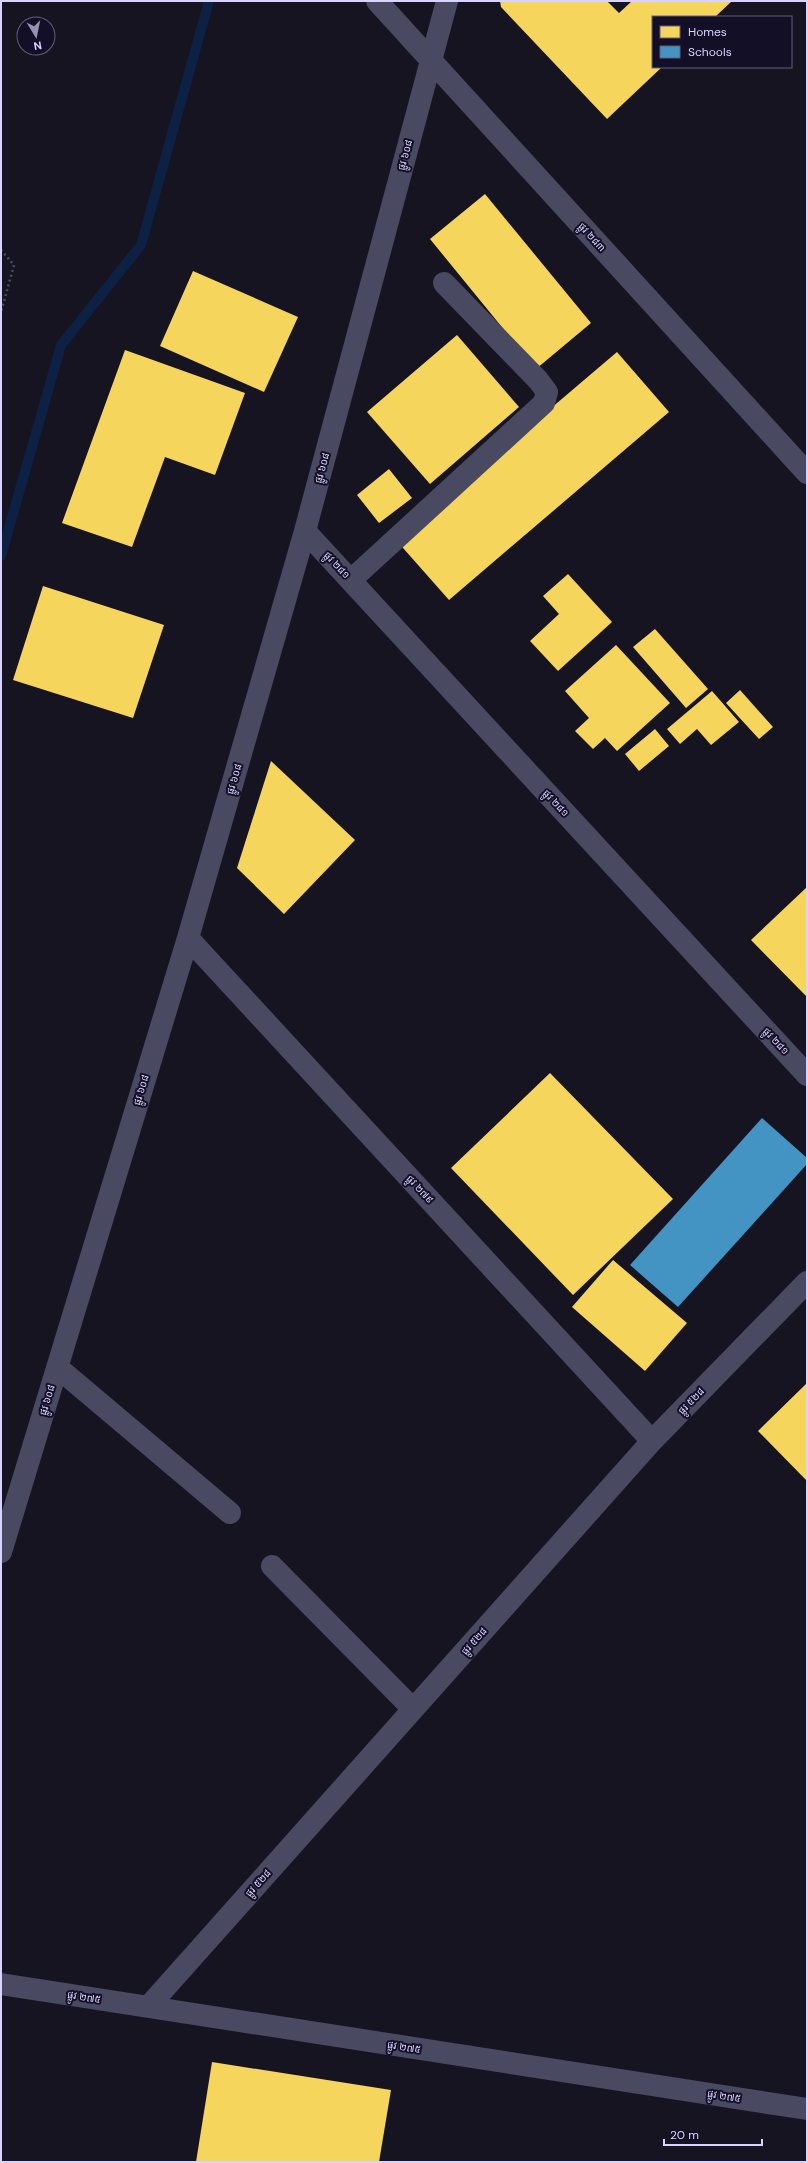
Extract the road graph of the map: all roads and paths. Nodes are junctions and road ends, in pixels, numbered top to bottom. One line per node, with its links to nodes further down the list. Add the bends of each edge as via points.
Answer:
1 (377, 1): 3 (street, ផ្លូវ ២៨៣)
2 (447, 1): 3 (street, ផ្លូវ ៦០៨)
3 (431, 59): 7 (street, ផ្លូវ ២៨៣); 8 (street, ផ្លូវ ៦០៨)
4 (1, 250): 6 (path, via 14,265)
5 (444, 283): 9 (street, via 538,380 547,392 544,403)
6 (1, 312)
7 (807, 473)
8 (305, 531): 9 (street, ផ្លូវ ២៨១); 10 (street, ផ្លូវ ៦០៨)
9 (351, 580): 11 (street, ផ្លូវ ២៨១)
10 (188, 938): 13 (street, ផ្លូវ ៦០៨); 14 (street, ផ្លូវ ២៧៩)
11 (807, 1075)
12 (807, 1282): 14 (street, ផ្លូវ ៥២៨)
13 (57, 1367): 15 (street); 16 (street, ផ្លូវ ៦០៨)
14 (652, 1441): 18 (street, ផ្លូវ ៥២៨)
15 (230, 1513)
16 (1, 1552)
17 (272, 1566): 18 (street)
18 (413, 1709): 20 (street, ផ្លូវ ៥២៨)
19 (1, 1984): 20 (street, ផ្លូវ ២៧៥)
20 (148, 2007): 21 (street, ផ្លូវ ២៧៥)
21 (807, 2109)

